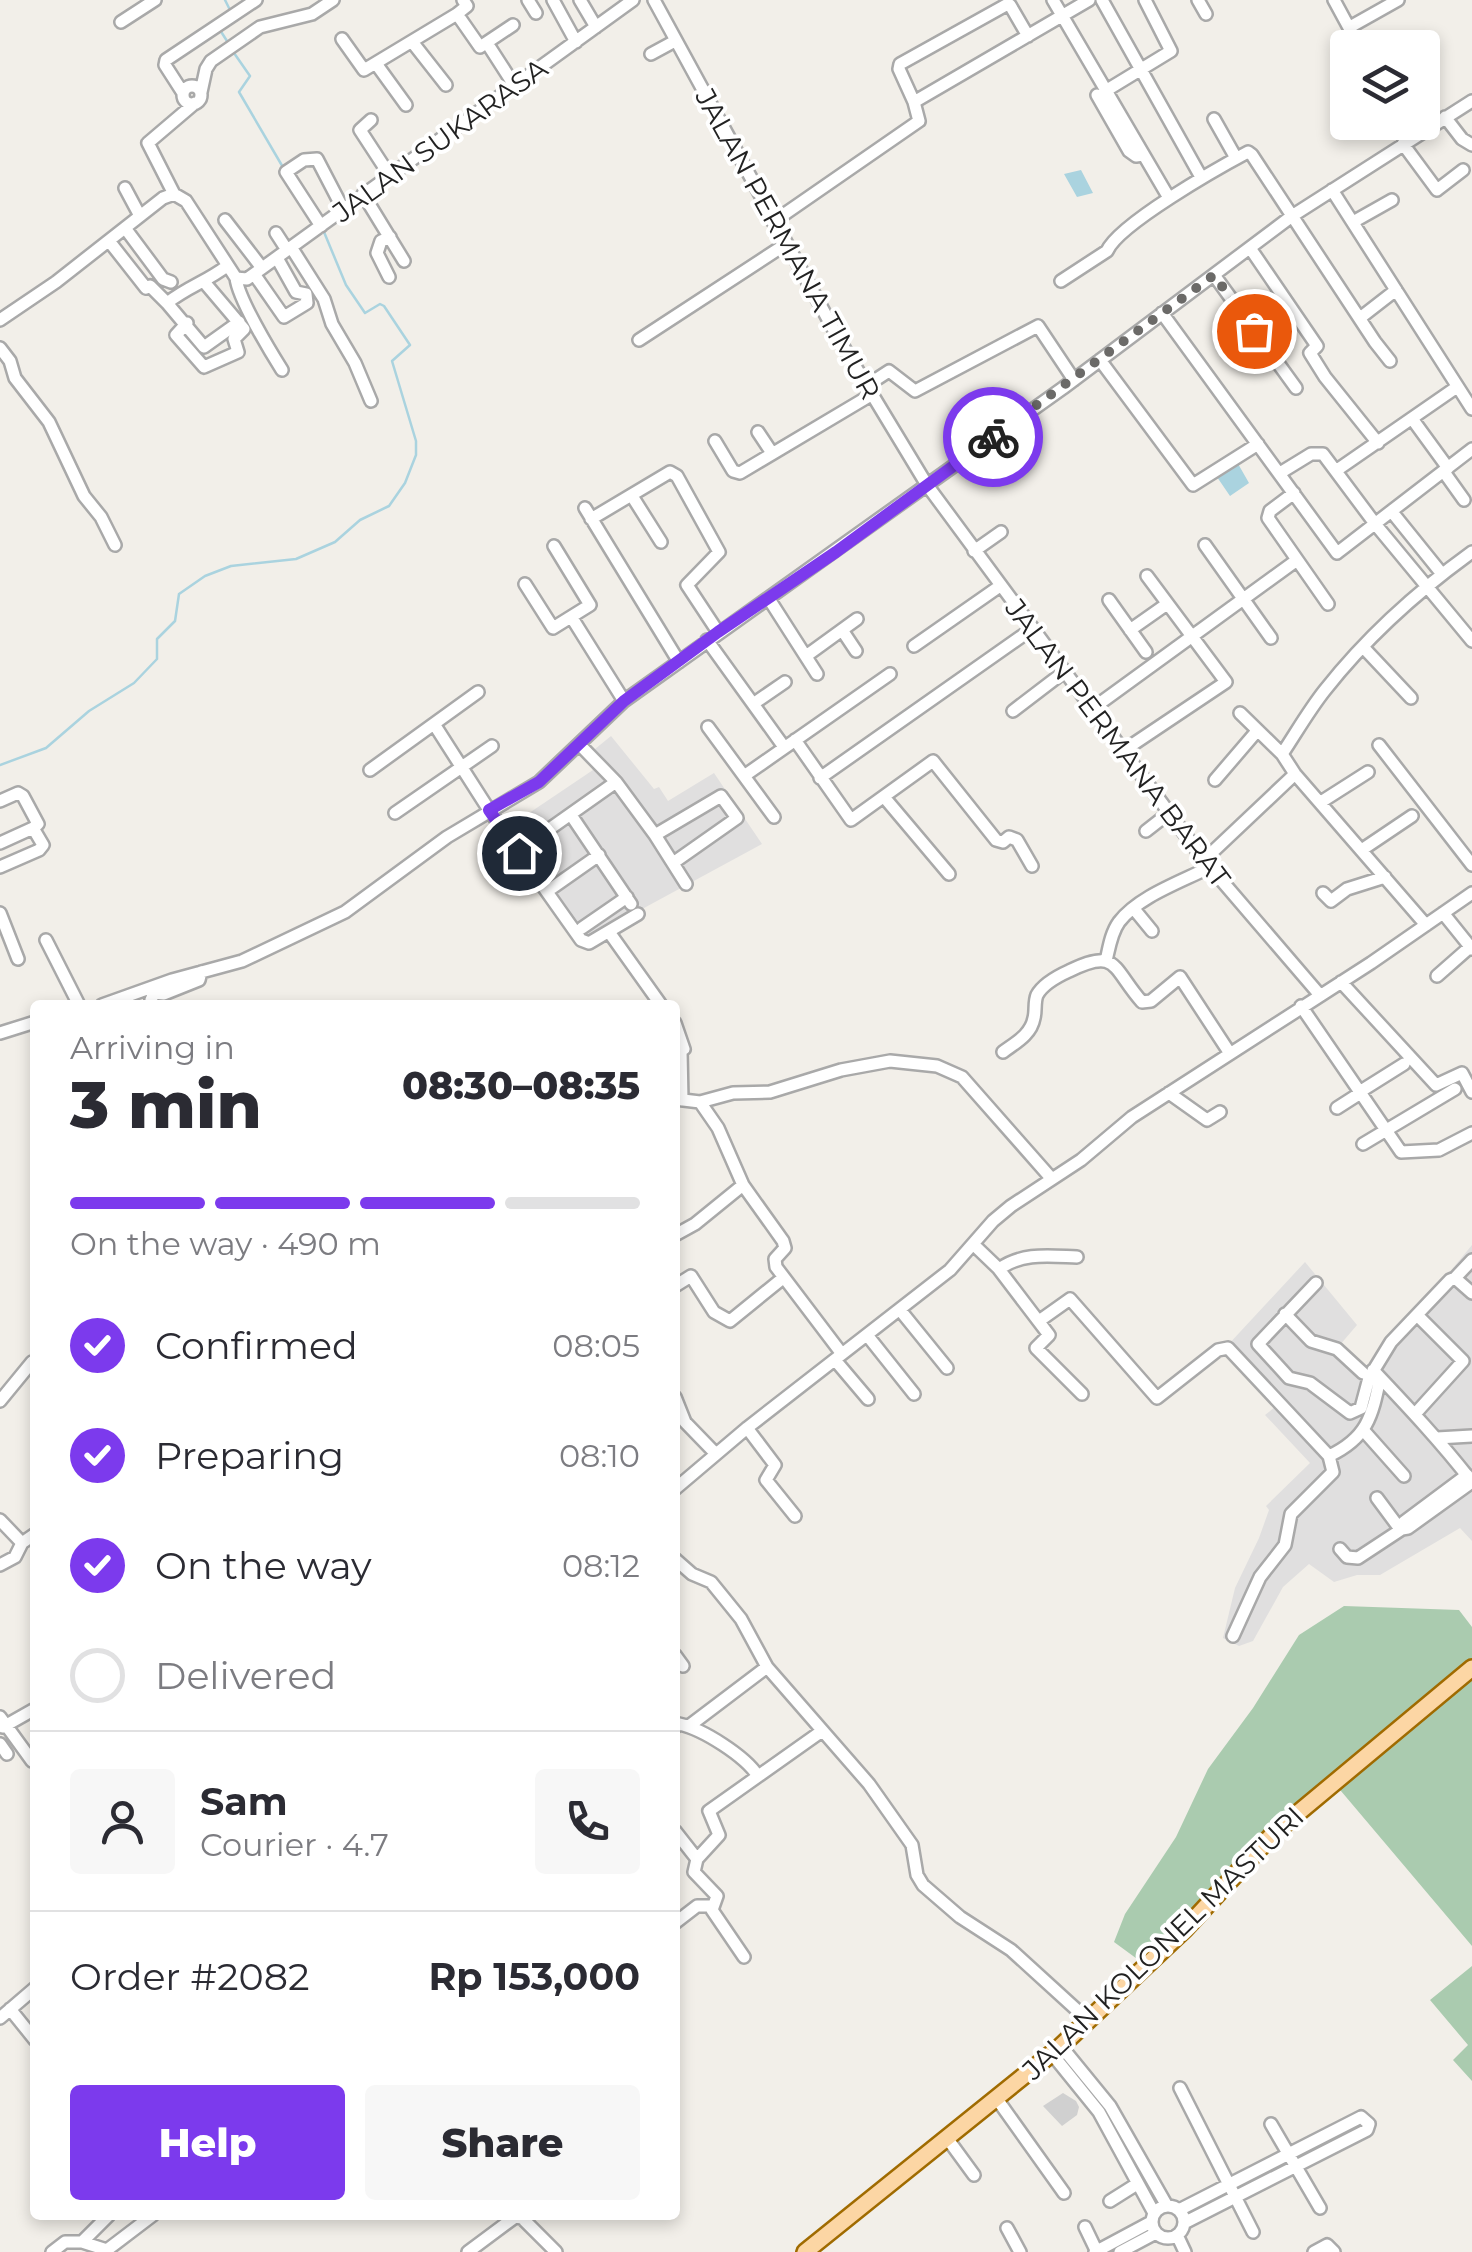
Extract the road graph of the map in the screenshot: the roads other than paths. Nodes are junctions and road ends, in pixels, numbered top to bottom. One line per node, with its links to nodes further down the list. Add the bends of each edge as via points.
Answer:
1 (155, 0): 21 (street)
2 (332, 0): 38 (street, via 312,14 260,27 211,61)
3 (463, 0): 18 (street)
4 (528, 0): 17 (street)
5 (553, 0): 29 (street)
6 (580, 0): 23 (street)
7 (633, 0): 23 (street, JALAN SUKARASA)
8 (654, 0): 28 (street, JALAN PERMANA TIMUR)
9 (1053, 0): 20 (street)
10 (1088, 0): 20 (street)
11 (1102, 0): 34 (street)
12 (1145, 0): 34 (street, via 1171,51)
13 (1198, 0): 19 (street)
14 (1334, 0): 24 (street)
15 (1398, 0): 24 (street)
16 (243, 3): 38 (street, via 165,62 187,103)
17 (536, 12)
18 (458, 14): 30 (street); 31 (street, via 480,47)
19 (1206, 14)
20 (1062, 16): 26 (street); 37 (street)
21 (121, 22)
22 (513, 26): 31 (street)
23 (596, 27): 29 (street, JALAN SUKARASA)
24 (1350, 27): 25 (street)
25 (1351, 30)
26 (1028, 36): 40 (street); 40 (street, via 1006,5 900,64)
27 (342, 38): 33 (street, via 362,70)
28 (675, 41): 32 (street); 63 (street, JALAN PERMANA TIMUR)
29 (576, 42): 36 (street, JALAN SUKARASA)
30 (413, 43): 33 (street); 35 (street)
31 (487, 44): 36 (street)
32 (651, 54)
33 (377, 64): 41 (street)
34 (1142, 70): 37 (street); 52 (street)
35 (446, 84)
36 (514, 85): 51 (street, JALAN SUKARASA)
37 (1102, 92): 57 (street)
38 (198, 98): 55 (street, via 148,144)
39 (1472, 101): 42 (street)
40 (914, 102): 63 (street, via 919,121)
41 (406, 105)
42 (1445, 117): 45 (street); 48 (street)
43 (1214, 118): 49 (street)
44 (371, 120): 51 (street, via 360,130)
45 (1440, 120)
46 (1408, 140): 47 (street)
47 (1403, 144): 50 (street, via 1438,190); 54 (street)
48 (1472, 144)
49 (1236, 158): 52 (street); 61 (street, via 1252,155)
50 (1462, 170)
51 (390, 176): 56 (street, JALAN SUKARASA)
52 (1201, 177): 57 (street)
53 (124, 188): 60 (street)
54 (1332, 190): 61 (street); 64 (street)
55 (174, 194): 60 (street); 74 (street, via 186,201)
56 (363, 194): 59 (street, JALAN SUKARASA); 68 (street)
57 (1170, 198): 78 (street)
58 (1392, 200): 64 (street)
59 (344, 210): 65 (street, JALAN SUKARASA); 65 (street, via 317,159 304,160 286,172)
60 (140, 216): 66 (street)
61 (1292, 216): 71 (street); 86 (street)
62 (225, 220): 75 (street)
63 (773, 222): 70 (street, JALAN PERMANA TIMUR)
64 (1353, 222): 81 (street)
65 (320, 226): 72 (street, JALAN SUKARASA)
66 (125, 228): 69 (street); 79 (street)
67 (276, 234): 72 (street)
68 (390, 237): 73 (street); 76 (street, via 378,253)
69 (109, 240): 82 (street, via 146,288); 87 (street)
70 (786, 244): 90 (street); 98 (street, JALAN PERMANA TIMUR)
71 (1250, 248): 77 (street); 106 (street, via 1317,346 1310,352 1325,378)
72 (285, 252): 75 (street, JALAN SUKARASA); 83 (street, via 296,292 308,301 284,318); 99 (street, via 324,298)
73 (404, 261)
74 (227, 266): 75 (street); 80 (street)
75 (250, 275): 83 (street); 85 (street, via 237,288)
76 (390, 277)
77 (1218, 280): 84 (street); 97 (street)
78 (1062, 281)
79 (170, 282)
80 (205, 283): 82 (street, via 192,283); 89 (street)
81 (1396, 290): 86 (street); 96 (street)
82 (167, 303): 88 (street)
83 (275, 306): 85 (street)
84 (1162, 313): 92 (street); 107 (street)
85 (255, 318): 94 (street)
86 (1360, 318): 93 (street)
87 (0, 320)
88 (186, 322): 89 (street, via 204,347); 89 (street, via 176,335 207,368 238,352 234,340 244,330)
89 (239, 322)
90 (639, 340)
91 (0, 348): 124 (street, via 49,422)
92 (1100, 360): 95 (street); 107 (street, via 1192,485)
93 (1390, 361)
94 (282, 370)
95 (1074, 380): 98 (street, via 1038,326 915,391 889,371); 104 (street)
96 (1457, 387): 100 (street); 102 (street)
97 (1296, 388)
98 (869, 390): 110 (street); 115 (street, JALAN PERMANA TIMUR)
99 (372, 402)
100 (1472, 409)
101 (970, 411): 104 (street)
102 (1413, 420): 106 (street); 112 (street)
103 (758, 432): 110 (street)
104 (990, 439): 109 (street)
105 (715, 441): 110 (street, via 736,474)
106 (1378, 443): 111 (street)
107 (1258, 444): 113 (street)
108 (1472, 450): 112 (street)
109 (972, 452): 114 (street); 115 (street)
110 (772, 453)
111 (1336, 470): 113 (street, via 1319,452); 120 (street)
112 (1446, 470): 118 (street); 119 (street)
113 (1280, 473): 116 (street)
114 (990, 474)
115 (927, 485): 126 (street, JALAN PERMANA BARAT); 134 (street)
116 (1294, 493): 120 (street, via 1336,553); 128 (street, via 1268,518)
117 (632, 496): 122 (street); 144 (street, via 670,472 692,498 719,552 688,585); 154 (street, via 588,513)
118 (1464, 500)
119 (1392, 512): 120 (street); 129 (street)
120 (1376, 525): 133 (street)
121 (1001, 532): 126 (street)
122 (661, 542)
123 (1205, 545): 136 (street)
124 (115, 546)
125 (554, 546): 139 (street, via 590,604)
126 (974, 551): 132 (street, JALAN PERMANA BARAT)
127 (1472, 552): 129 (street)
128 (1297, 560): 136 (street); 138 (street)
129 (1442, 574): 133 (street)
130 (1147, 576): 137 (street)
131 (525, 584): 139 (street, via 550,626)
132 (1000, 586): 141 (street, JALAN PERMANA BARAT); 149 (street)
133 (1428, 586): 148 (street); 150 (street)
134 (769, 598): 144 (street); 153 (street)
135 (1109, 600): 143 (street)
136 (1244, 600): 145 (street); 146 (street)
137 (1168, 604): 143 (street); 145 (street)
138 (1328, 604)
139 (572, 618): 161 (street)
140 (858, 619): 142 (street)
141 (1032, 629): 155 (street, JALAN PERMANA BARAT); 180 (street)
142 (842, 630): 151 (street); 153 (street)
143 (1130, 630): 152 (street)
144 (718, 632): 147 (street)
145 (1192, 638): 163 (street); 173 (street, via 1226,684)
146 (1271, 638)
147 (707, 640): 154 (street); 162 (street)
148 (1472, 642)
149 (914, 646)
150 (1363, 647): 160 (street); 174 (street)
151 (856, 651)
152 (1146, 652)
153 (806, 656): 156 (street)
154 (678, 662): 161 (street)
155 (1064, 672): 163 (street, JALAN PERMANA BARAT); 164 (street)
156 (818, 674)
157 (890, 674): 170 (street)
158 (785, 682): 162 (street)
159 (478, 692): 166 (street)
160 (1412, 698)
161 (624, 701): 169 (street)
162 (753, 704): 170 (street)
163 (1092, 710): 173 (street, JALAN PERMANA BARAT)
164 (1013, 712)
165 (1240, 713): 168 (street)
166 (434, 724): 175 (street); 176 (street)
167 (708, 727): 179 (street)
168 (1256, 730): 174 (street); 181 (street)
169 (582, 742): 182 (street); 186 (street, via 539,782)
170 (789, 743): 179 (street); 180 (street)
171 (1379, 744): 201 (street)
172 (492, 746): 175 (street)
173 (1123, 751): 188 (street, JALAN PERMANA BARAT)
174 (1282, 754): 178 (street)
175 (462, 768): 186 (street); 187 (street)
176 (370, 770)
177 (1368, 772): 185 (street)
178 (1295, 774): 185 (street); 200 (street)
179 (744, 776): 191 (street)
180 (820, 778): 183 (street, via 851,820)
181 (1215, 780)
182 (616, 782): 189 (street); 194 (street)
183 (884, 797): 202 (street, via 933,761 996,840 1017,840); 204 (street)
184 (0, 801): 192 (street, via 23,796 38,824)
185 (1322, 802): 197 (street)
186 (489, 810): 217 (street, via 581,940); 222 (street, via 326,923)
187 (395, 813)
188 (1169, 813): 193 (street); 200 (street, JALAN PERMANA BARAT)
189 (570, 815): 196 (street); 198 (street)
190 (1412, 816): 197 (street)
191 (774, 817)
192 (33, 828): 195 (street); 203 (street, via 42,848)
193 (1146, 831)
194 (656, 835): 199 (street); 199 (street, via 721,796 737,818)
195 (0, 843)
196 (524, 847)
197 (1363, 850): 205 (street)
198 (598, 855): 207 (street); 210 (street)
199 (673, 863): 206 (street)
200 (1207, 864): 211 (street); 225 (street, JALAN PERMANA BARAT)
201 (1472, 865)
202 (1032, 866)
203 (0, 867)
204 (948, 874)
205 (1385, 878): 208 (street, via 1347,889 1331,902); 214 (street)
206 (686, 884)
207 (552, 888)
208 (1323, 893)
209 (1472, 893): 213 (street)
210 (632, 905): 215 (street); 217 (street)
211 (1134, 909): 216 (street); 221 (street, via 1116,927)
212 (0, 913): 220 (street)
213 (1442, 913): 214 (street); 219 (street)
214 (1426, 925): 224 (street)
215 (582, 928)
216 (1152, 931)
217 (605, 934): 229 (street)
218 (46, 940): 227 (street)
219 (1471, 948): 223 (street)
220 (18, 959)
221 (1106, 961): 234 (street, via 1096,958 1042,989 1033,1024); 235 (street, via 1142,1002 1180,978)
222 (201, 972): 226 (street, via 199,980); 228 (street)
223 (1437, 976)
224 (1341, 982): 225 (street); 240 (street, via 1436,1086 1462,1073)
225 (1319, 994): 230 (street)
226 (164, 999)
227 (76, 1000)
228 (117, 1000)
229 (657, 1000)
230 (1300, 1006): 235 (street); 239 (street)
231 (30, 1024): 232 (street)
232 (0, 1033)
233 (680, 1037): 237 (street)
234 (1003, 1052)
235 (1230, 1052): 241 (street)
236 (1404, 1064): 239 (street)
237 (680, 1067)
238 (1454, 1089): 246 (street)
239 (1361, 1092): 244 (street); 246 (street)
240 (1472, 1092)
241 (1169, 1093): 245 (street, via 1207,1120); 249 (street)
242 (680, 1100): 243 (street)
243 (700, 1102): 249 (street, via 890,1061 937,1066 962,1077); 250 (street)
244 (1337, 1108)
245 (1220, 1112)
246 (1386, 1130): 247 (street, via 1404,1153 1439,1150); 248 (street)
247 (1472, 1133)
248 (1363, 1144)
249 (1051, 1178): 252 (street, via 1004,1211)
250 (743, 1185): 251 (street); 256 (street, via 783,1241 774,1263)
251 (680, 1232)
252 (974, 1244): 255 (street); 261 (street)
253 (1077, 1257): 255 (street, via 1034,1256)
254 (1472, 1260): 257 (street)
255 (999, 1269): 264 (street)
256 (784, 1278): 259 (street, via 730,1321 714,1312 691,1276); 266 (street)
257 (1455, 1278): 260 (street); 263 (street)
258 (1316, 1282): 262 (street)
259 (680, 1283)
260 (1472, 1293)
261 (900, 1310): 265 (street); 268 (street)
262 (1285, 1314): 269 (street, via 1311,1340); 269 (street, via 1258,1344 1289,1378 1310,1382 1356,1413)
263 (1417, 1315): 269 (street); 275 (street, via 1464,1361)
264 (1038, 1322): 271 (street, via 1049,1335 1036,1348); 281 (street, via 1069,1298 1157,1398 1228,1348)
265 (868, 1335): 266 (street); 270 (street)
266 (838, 1357): 272 (street); 276 (street)
267 (30, 1364): 273 (street)
268 (948, 1368)
269 (1372, 1374): 275 (street); 277 (street)
270 (914, 1394)
271 (1082, 1394)
272 (868, 1400)
273 (0, 1402)
274 (680, 1408): 280 (street)
275 (1415, 1414): 279 (street)
276 (747, 1428): 280 (street); 285 (street, via 775,1464 766,1480)
277 (1364, 1431): 281 (street); 282 (street)
278 (1472, 1436): 279 (street)
279 (1444, 1438): 287 (street, via 1472,1482)
280 (716, 1454): 283 (street)
281 (1329, 1456): 293 (street, via 1334,1472 1291,1514 1285,1545 1260,1577)
282 (1404, 1476)
283 (680, 1485)
284 (1377, 1498): 287 (street)
285 (795, 1516)
286 (0, 1520): 289 (street)
287 (1401, 1529): 290 (street, via 1358,1558)
288 (30, 1537): 289 (street)
289 (22, 1543): 292 (street)
290 (1340, 1549)
291 (680, 1563): 294 (street, via 724,1598)
292 (0, 1565)
293 (1233, 1636)
294 (767, 1667): 298 (street); 299 (street)
295 (1472, 1668): 309 (main road, JALAN KOLONEL MASTURI, via 1274,1832)
296 (30, 1711): 297 (street)
297 (2, 1724): 300 (street)
298 (682, 1726): 301 (street, via 738,1754)
299 (822, 1731): 301 (street); 309 (street, via 908,1838 923,1885)
300 (30, 1759)
301 (758, 1776): 303 (street, via 711,1808 718,1835)
302 (680, 1837): 303 (street)
303 (697, 1859): 304 (street, via 694,1872 717,1896)
304 (712, 1906): 305 (street, via 697,1906); 306 (street)
305 (680, 1919)
306 (744, 1957)
307 (30, 1992): 308 (street)
308 (5, 2014): 310 (street)
309 (1089, 2021): 311 (main road, JALAN KOLONEL MASTURI)
310 (30, 2036)
311 (1056, 2050): 312 (street); 314 (main road, JALAN KOLONEL MASTURI)
312 (1075, 2072): 317 (street, via 1110,2106); 318 (street)
313 (1180, 2088): 322 (street)
314 (997, 2099): 316 (main road, JALAN KOLONEL MASTURI); 323 (street)
315 (1272, 2124): 319 (street)
316 (947, 2138): 320 (street); 340 (main road, JALAN KOLONEL MASTURI)
317 (1134, 2148): 318 (street); 325 (street)
318 (1123, 2156): 321 (street)
319 (1291, 2162): 319 (street, via 1362,2117 1367,2120 1367,2130); 322 (street); 326 (street)
320 (974, 2175)
321 (1137, 2184): 324 (street); 332 (street)
322 (1233, 2189): 325 (street); 332 (street); 334 (street)
323 (1064, 2193)
324 (1110, 2201)
325 (1173, 2208): 332 (street); 332 (street)
326 (1320, 2208)
327 (104, 2220): 335 (street)
328 (146, 2220): 335 (street, via 107,2250)
329 (507, 2220): 338 (street)
330 (522, 2220): 339 (street)
331 (1085, 2226): 336 (street)
332 (1164, 2227): 336 (street); 342 (street); 343 (street); 344 (street)
333 (1007, 2228): 341 (street)
334 (1253, 2232)
335 (82, 2242): 337 (street, via 65,2242)
336 (1101, 2251)
337 (52, 2252)
338 (468, 2252)
339 (556, 2252)
340 (805, 2252)
341 (1020, 2252)
342 (1120, 2252)
343 (1172, 2252)
344 (1185, 2252)
345 (1314, 2252): 346 (street, via 1327,2245)
346 (1334, 2252)

